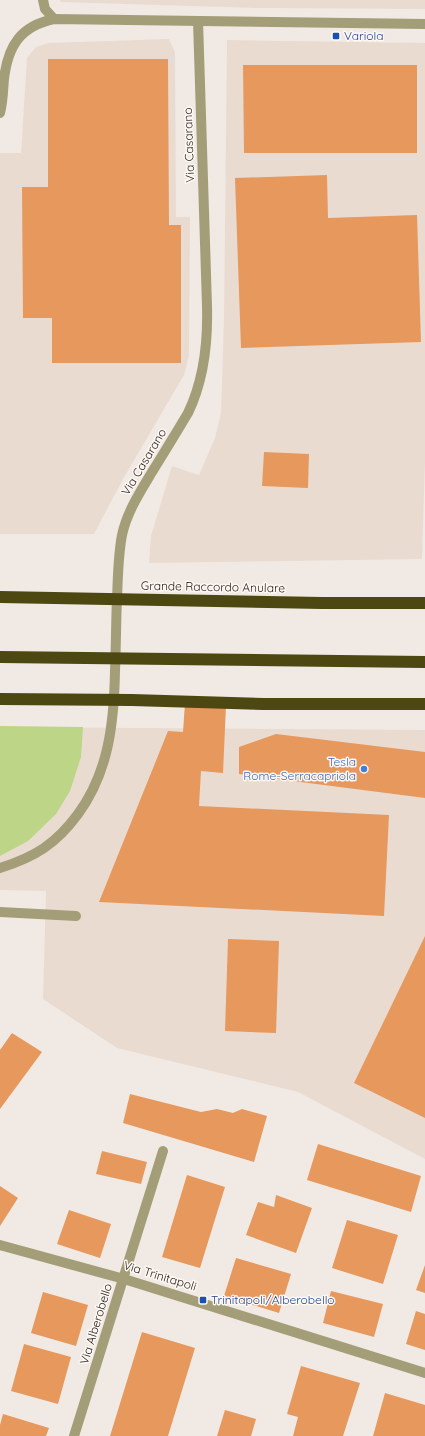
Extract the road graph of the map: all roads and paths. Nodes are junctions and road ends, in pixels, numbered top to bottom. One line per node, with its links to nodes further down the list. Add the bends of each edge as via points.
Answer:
1 (43, 0): 2 (street, via 45,9)
2 (54, 20): 3 (street); 5 (street, via 32,26 14,45 5,72)
3 (198, 21): 4 (street); 12 (street, Via Casarano, via 207,306 204,361 199,386 191,408 135,501 123,533 118,568 113,718 108,749 99,776 86,803 56,840 27,858)
4 (425, 24)
5 (0, 113)
6 (0, 597): 7 (highway, Grande Raccordo Anulare)
7 (425, 603)
8 (0, 657): 9 (highway)
9 (425, 662)
10 (0, 699): 11 (highway)
11 (425, 704)
12 (0, 868)
13 (0, 912): 14 (street)
14 (76, 916)
15 (163, 1151): 17 (street, Via Alberobello)
16 (0, 1245): 17 (street, Via Trinitapoli)
17 (124, 1279): 18 (street, Via Trinitapoli); 19 (street, Via Alberobello)
18 (425, 1373)
19 (74, 1436)

